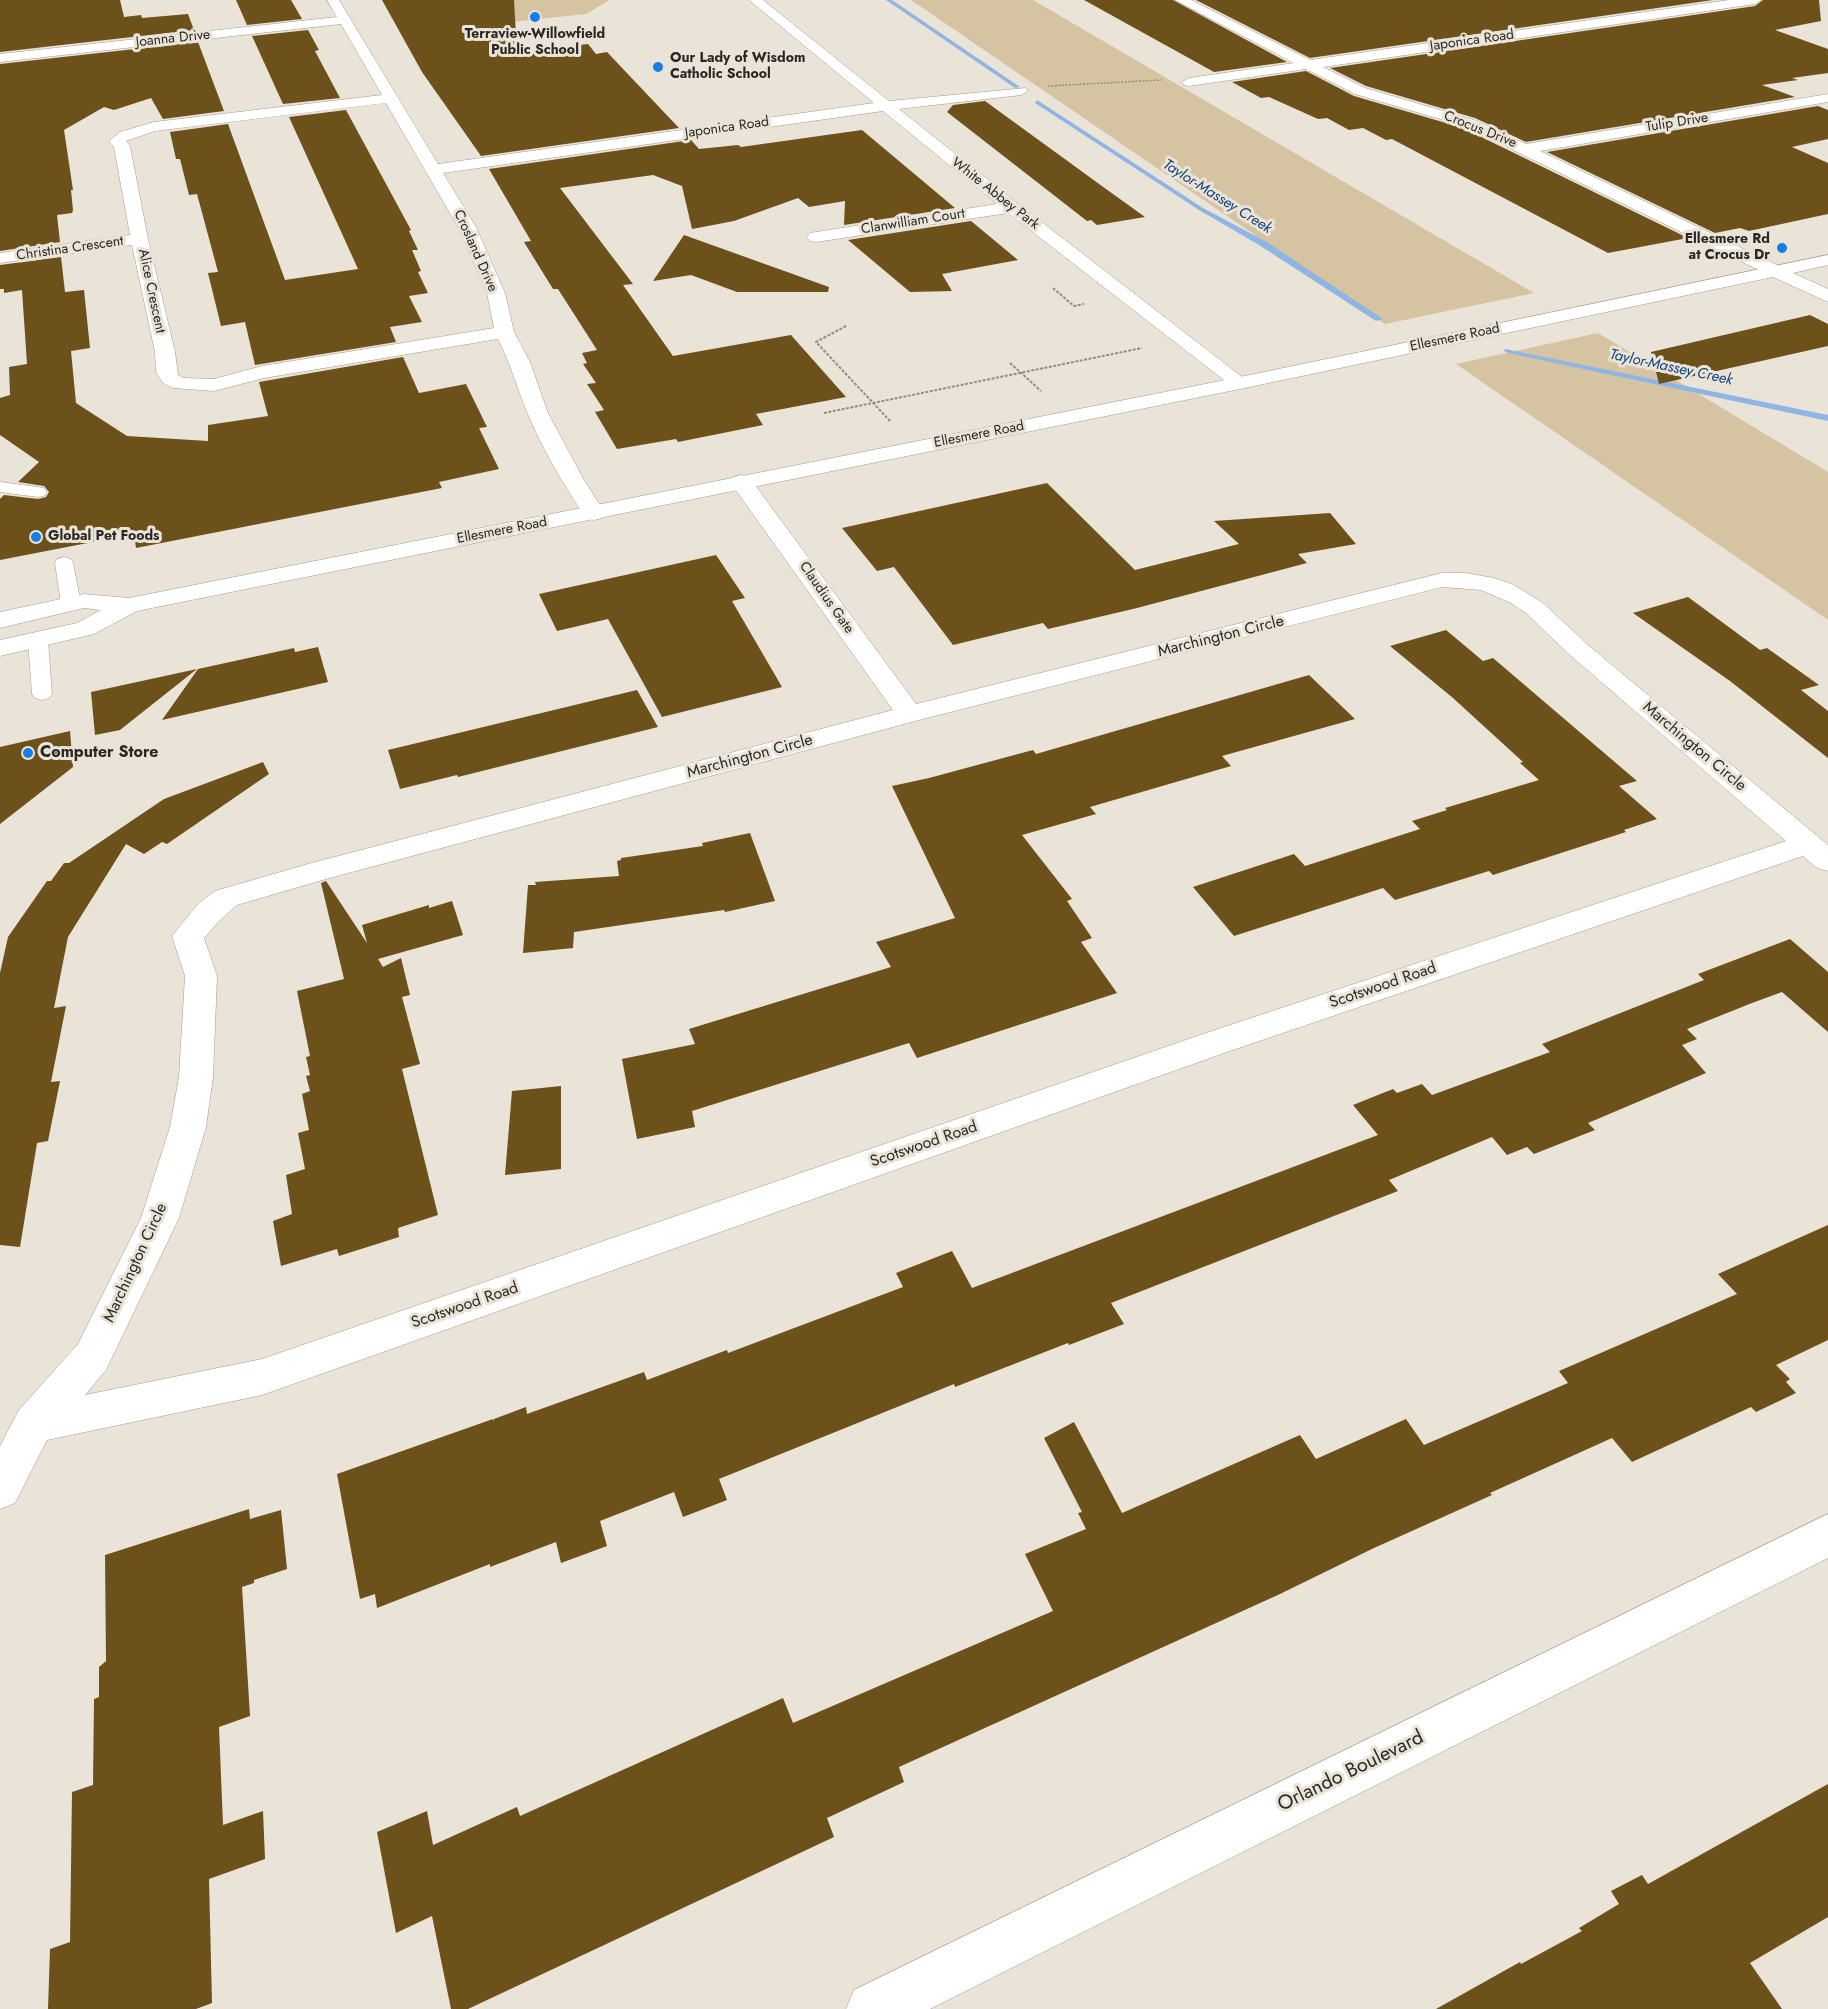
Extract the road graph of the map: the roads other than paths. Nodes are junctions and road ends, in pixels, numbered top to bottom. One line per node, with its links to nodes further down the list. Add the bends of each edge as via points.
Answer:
1 (333, 0): 5 (street, Crosland Drive)
2 (755, 0): 12 (street, White Abbey Park)
3 (1181, 0): 7 (street, Crocus Drive)
4 (1755, 0): 7 (street, Japonica Road)
5 (346, 20): 6 (street, Joanna Drive); 10 (street, Crosland Drive)
6 (0, 58)
7 (1307, 65): 8 (street, Japonica Road); 13 (street, Crocus Drive, via 1360,91 1459,119)
8 (1189, 82)
9 (1021, 91): 12 (street, Japonica Road)
10 (389, 98): 14 (street, Crosland Drive); 17 (street, Alice Crescent, via 154,127 125,135 117,141 122,146)
11 (1828, 98): 13 (street, Tulip Drive)
12 (886, 106): 14 (street, Japonica Road); 15 (street, White Abbey Park)
13 (1526, 149): 20 (street, Crocus Drive)
14 (434, 169): 22 (street, Crosland Drive, via 496,293)
15 (1011, 207): 16 (street, Clanwilliam Court); 23 (street, White Abbey Park)
16 (816, 237)
17 (140, 239): 18 (street, Christina Crescent); 22 (street, Alice Crescent, via 166,372 180,384 214,385 262,372)
18 (0, 258)
19 (1828, 260): 20 (street, Ellesmere Road)
20 (1775, 271): 21 (street, Crocus Drive); 23 (street, Ellesmere Road)
21 (1828, 296)
22 (504, 332): 27 (street, Crosland Drive, via 538,413)
23 (1240, 383): 24 (street, Ellesmere Road)
24 (741, 482): 27 (street, Ellesmere Road); 35 (street, Claudius Gate)
25 (0, 488): 26 (lane)
26 (38, 492)
27 (594, 513): 30 (street, Ellesmere Road)
28 (64, 563): 29 (lane)
29 (71, 604): 30 (street, Ellesmere Road, via 84,601); 31 (street, Ellesmere Road)
30 (129, 605): 32 (street, Ellesmere Road, via 85,629)
31 (0, 620)
32 (38, 640): 33 (street, Ellesmere Road); 34 (lane)
33 (0, 648)
34 (42, 694)
35 (909, 714): 36 (street, Marchington Circle, via 1442,580 1482,581 1503,588 1548,618 1580,651); 37 (street, Marchington Circle, via 226,898 188,936 201,976 196,1077 188,1127 160,1218 92,1357)
36 (1818, 853): 37 (street, Scotswood Road, via 1227,1039 262,1377)
37 (34, 1424): 38 (street, Marchington Circle)
38 (0, 1489)
39 (1828, 1535): 40 (street, Orlando Boulevard)
40 (873, 2009)

